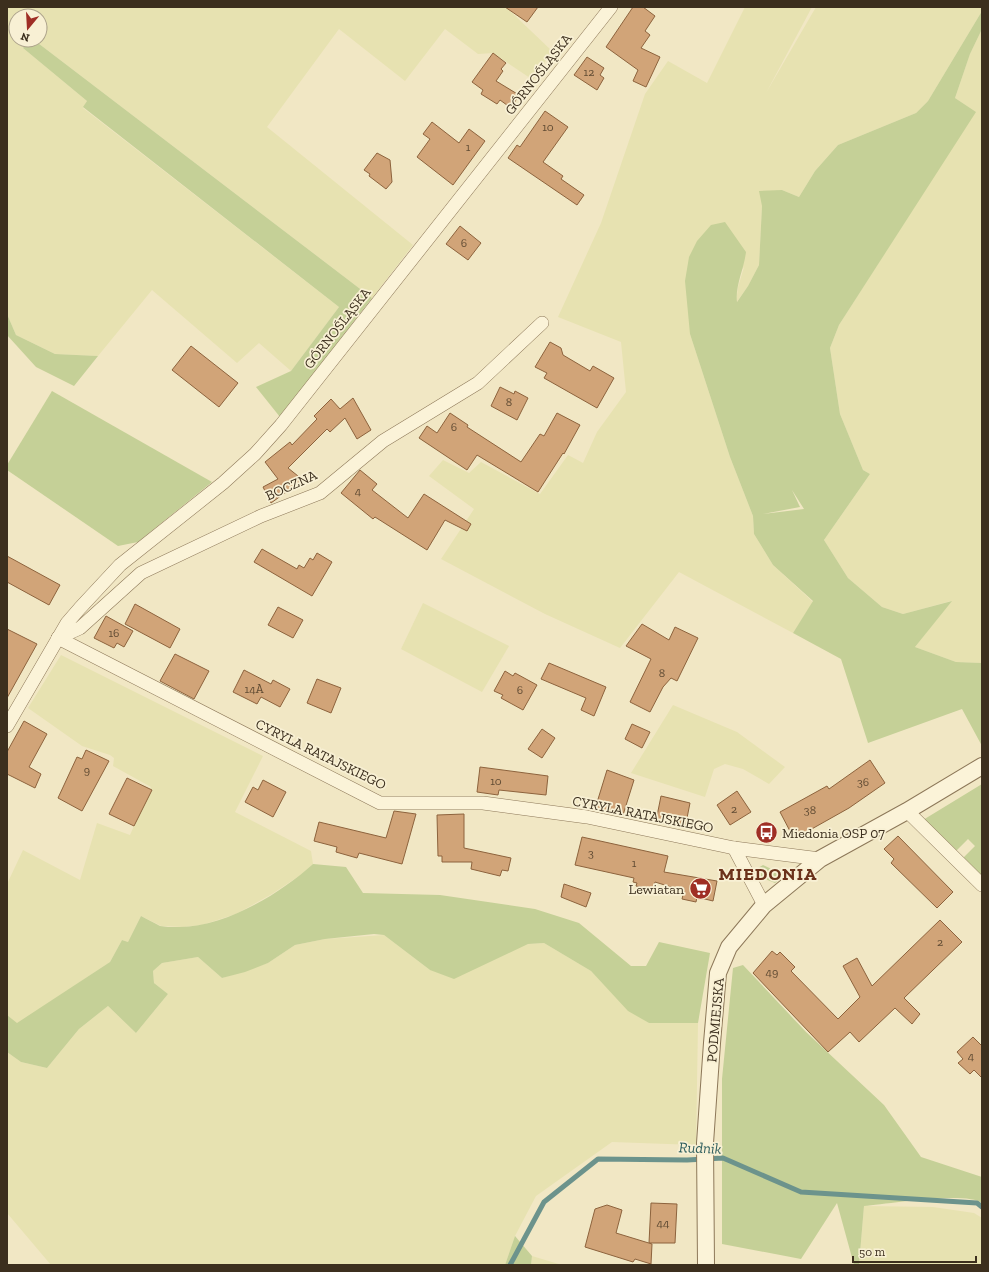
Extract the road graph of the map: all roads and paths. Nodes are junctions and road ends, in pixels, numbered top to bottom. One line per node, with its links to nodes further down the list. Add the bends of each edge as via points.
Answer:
1 (611, 7): 3 (street, GÓRNOŚLĄSKA, via 260,448 223,483 120,565 67,623)
2 (542, 323): 3 (street, BOCZNA, via 478,383 383,441 320,493 261,516 141,574 80,628)
3 (58, 638): 4 (street, GÓRNOŚLĄSKA); 7 (street, CYRYLA RATAJSKIEGO, via 380,803 483,803 588,817)
4 (7, 726)
5 (982, 766): 6 (street, PODMIEJSKA)
6 (907, 811): 8 (street, PODMIEJSKA); 9 (street)
7 (734, 848): 8 (street, CYRYLA RATAJSKIEGO); 10 (street)
8 (820, 858): 10 (street, PODMIEJSKA)
9 (982, 885)
10 (764, 904): 11 (street, PODMIEJSKA, via 729,947 718,973 705,1143)
11 (706, 1265)

